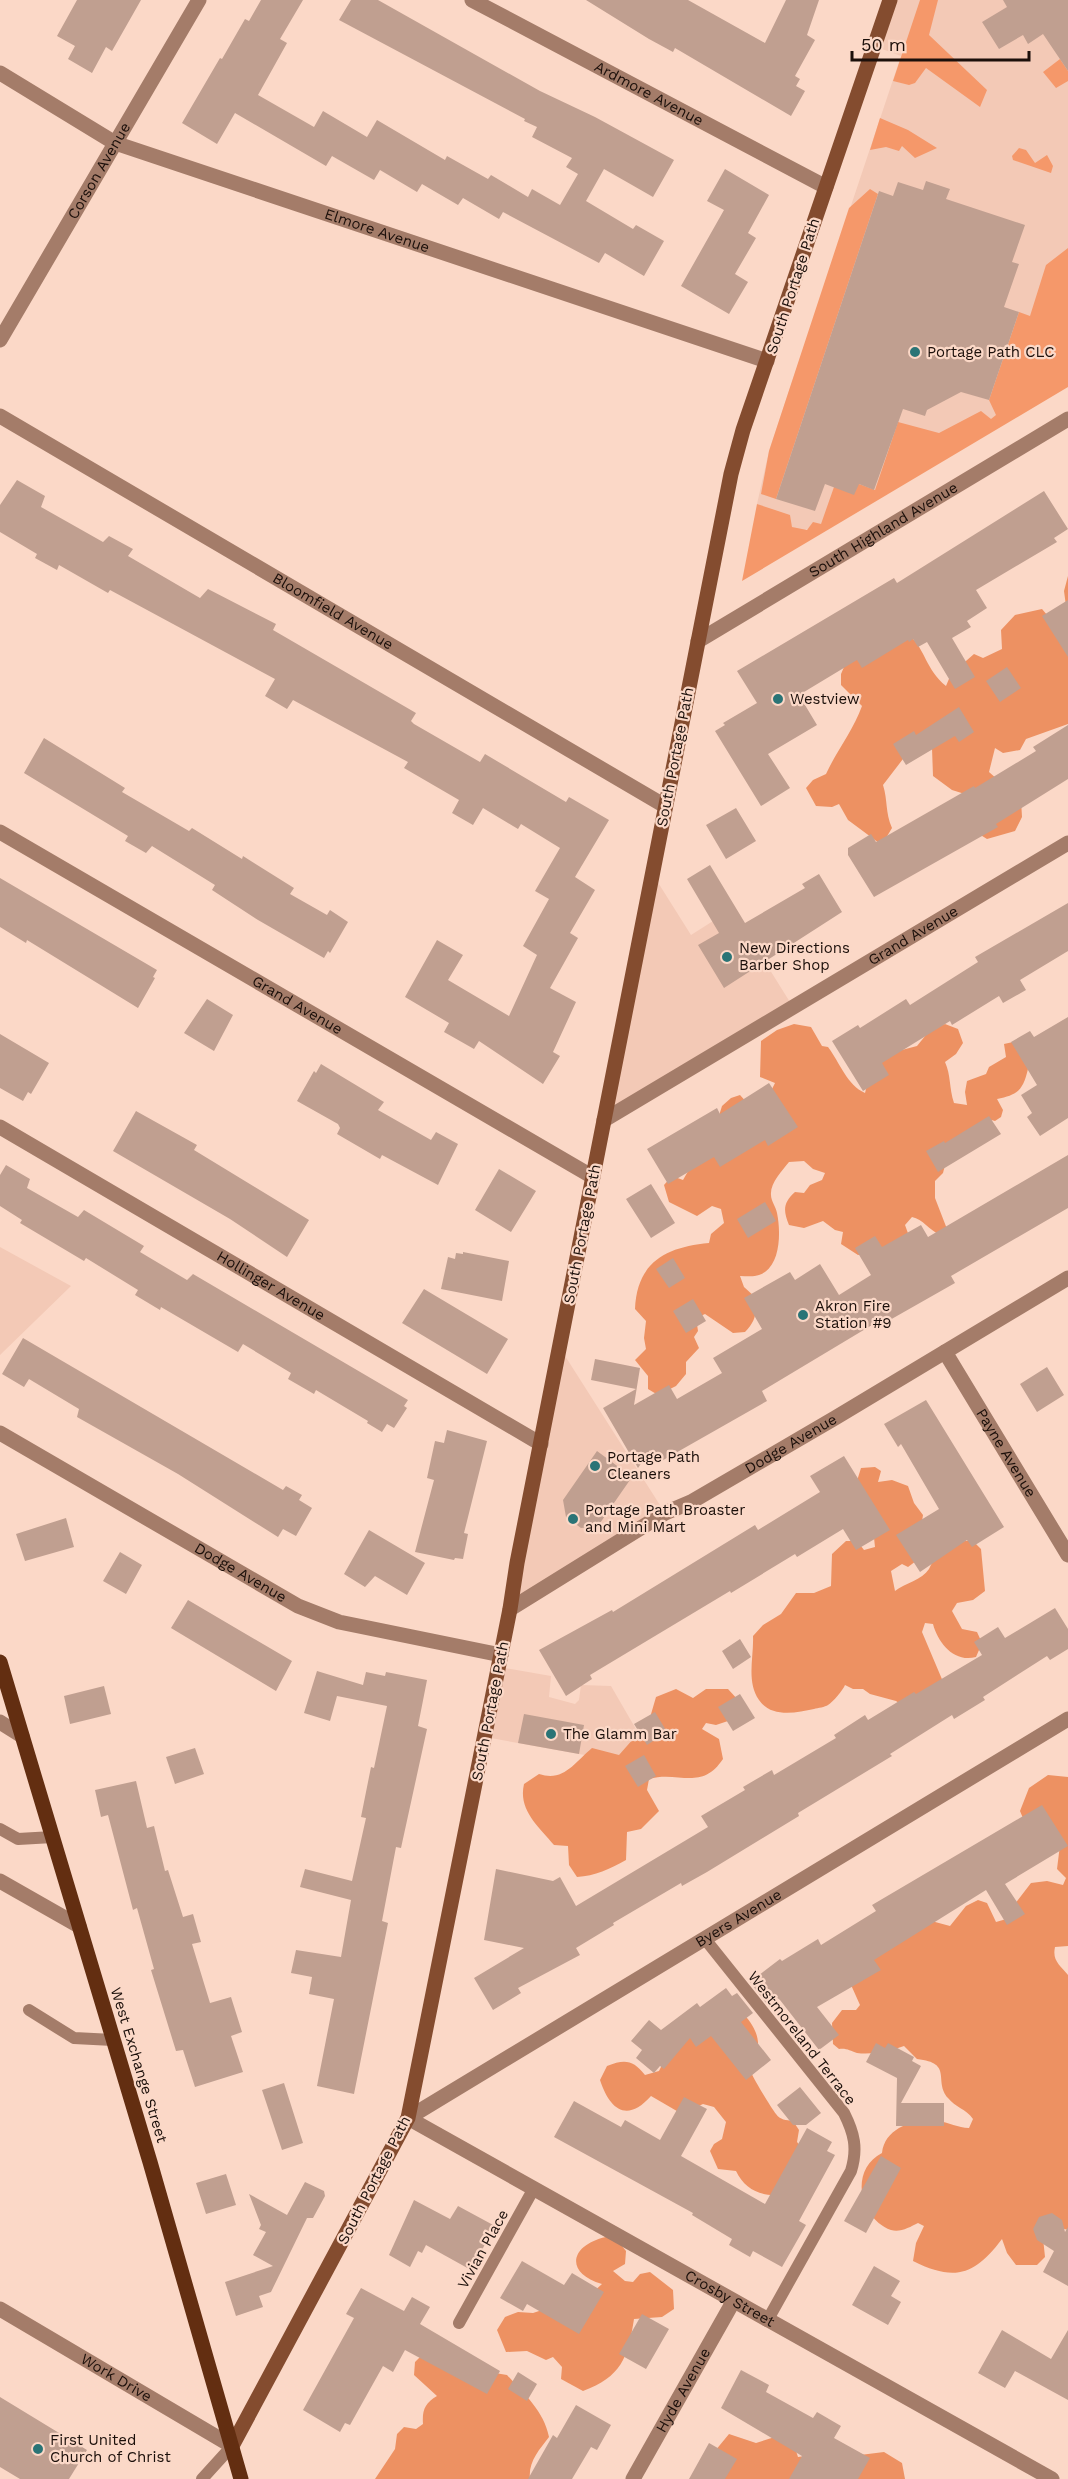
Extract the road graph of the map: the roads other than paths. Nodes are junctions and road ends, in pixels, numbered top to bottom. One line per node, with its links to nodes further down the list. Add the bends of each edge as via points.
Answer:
1 (199, 0): 5 (street, Corson Avenue)
2 (472, 0): 6 (street, Ardmore Avenue)
3 (890, 0): 6 (main road, South Portage Path)
4 (0, 73): 5 (street, Elmore Avenue)
5 (115, 143): 7 (street, Corson Avenue); 8 (street, Elmore Avenue)
6 (826, 187): 8 (main road, South Portage Path)
7 (0, 340)
8 (767, 362): 11 (main road, South Portage Path, via 731,474)
9 (0, 416): 12 (street, Bloomfield Avenue)
10 (1068, 419): 11 (street, South Highland Avenue)
11 (698, 641): 12 (main road, South Portage Path)
12 (665, 806): 15 (main road, South Portage Path)
13 (0, 832): 17 (street, Grand Avenue)
14 (1068, 843): 15 (street, Grand Avenue)
15 (604, 1120): 17 (main road, South Portage Path)
16 (0, 1127): 21 (street, Hollinger Avenue)
17 (593, 1177): 21 (main road, South Portage Path)
18 (1068, 1278): 19 (street, Dodge Avenue)
19 (945, 1352): 22 (street, Payne Avenue); 23 (street, Dodge Avenue, via 691,1502 665,1513)
20 (0, 1433): 24 (street, Dodge Avenue, via 298,1605 339,1622)
21 (542, 1444): 23 (main road, South Portage Path)
22 (1068, 1555)
23 (510, 1609): 24 (main road, South Portage Path)
24 (501, 1655): 36 (main road, South Portage Path)
25 (0, 1662): 28 (main road, West Exchange Street)
26 (1068, 1719): 33 (street, Byers Avenue)
27 (0, 1722): 28 (street)
28 (22, 1736): 30 (main road, West Exchange Street)
29 (0, 1829): 30 (lane, via 18,1839)
30 (52, 1838): 32 (main road, West Exchange Street)
31 (0, 1881): 32 (street)
32 (79, 1926): 35 (main road, West Exchange Street)
33 (705, 1939): 36 (street, Byers Avenue); 40 (lane, Westmoreland Terrace, via 844,2113 854,2134 856,2155 851,2171)
34 (29, 2010): 35 (lane, via 74,2038)
35 (113, 2040): 42 (main road, West Exchange Street)
36 (408, 2118): 37 (street, Crosby Street); 42 (main road, South Portage Path)
37 (533, 2190): 38 (street, Crosby Street); 41 (lane, Vivian Place)
38 (732, 2302): 40 (street, Crosby Street); 45 (street, Hyde Avenue)
39 (0, 2309): 42 (street, Work Drive)
40 (767, 2321): 46 (street, Crosby Street)
41 (459, 2323)
42 (232, 2446): 43 (lane); 44 (main road, West Exchange Street)
43 (202, 2479)
44 (241, 2479)
45 (633, 2479)
46 (1052, 2479)

